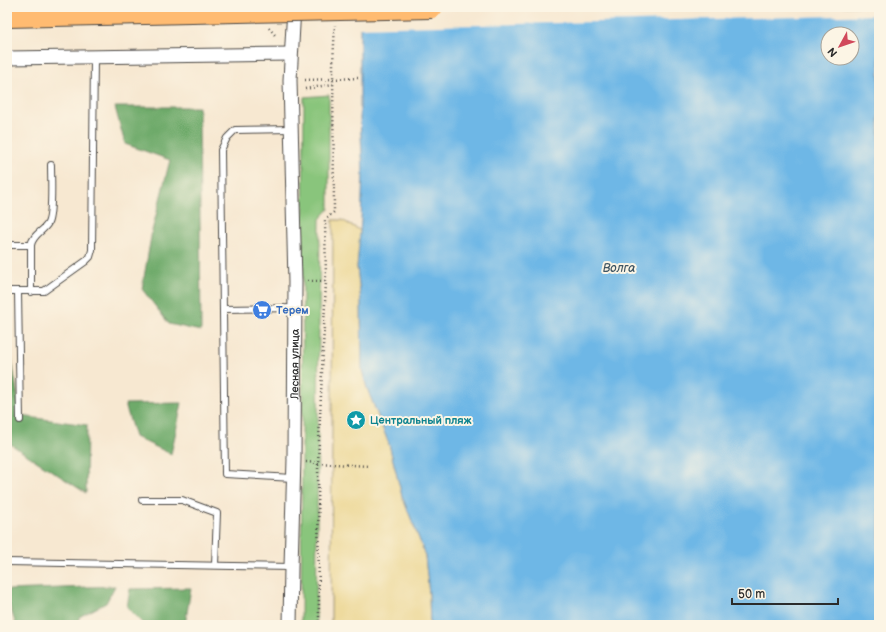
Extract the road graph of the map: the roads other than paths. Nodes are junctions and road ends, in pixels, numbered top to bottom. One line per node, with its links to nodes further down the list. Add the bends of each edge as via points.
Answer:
1 (294, 7): 4 (street, Лесная улица)
2 (432, 7): 3 (highway, bridge)
3 (7, 16)
4 (290, 54): 5 (street); 7 (street, Лесная улица)
5 (94, 57): 6 (street); 13 (lane, via 92,250 86,261 48,289)
6 (7, 58)
7 (292, 129): 14 (street, Лесная улица); 15 (lane, via 235,130 221,150)
8 (51, 165): 10 (lane, via 50,216 47,225 34,237)
9 (7, 245): 10 (lane)
10 (31, 245): 13 (lane)
11 (7, 291): 12 (lane)
12 (18, 291): 13 (lane); 16 (lane)
13 (31, 292)
14 (295, 308): 15 (lane); 17 (street, Лесная улица)
15 (224, 309): 17 (lane, via 225,474)
16 (20, 420)
17 (294, 478): 21 (street, Лесная улица)
18 (142, 500): 20 (lane, via 182,500 217,513)
19 (7, 562): 20 (lane)
20 (215, 565): 21 (lane)
21 (291, 566): 22 (street, Лесная улица)
22 (290, 625)

